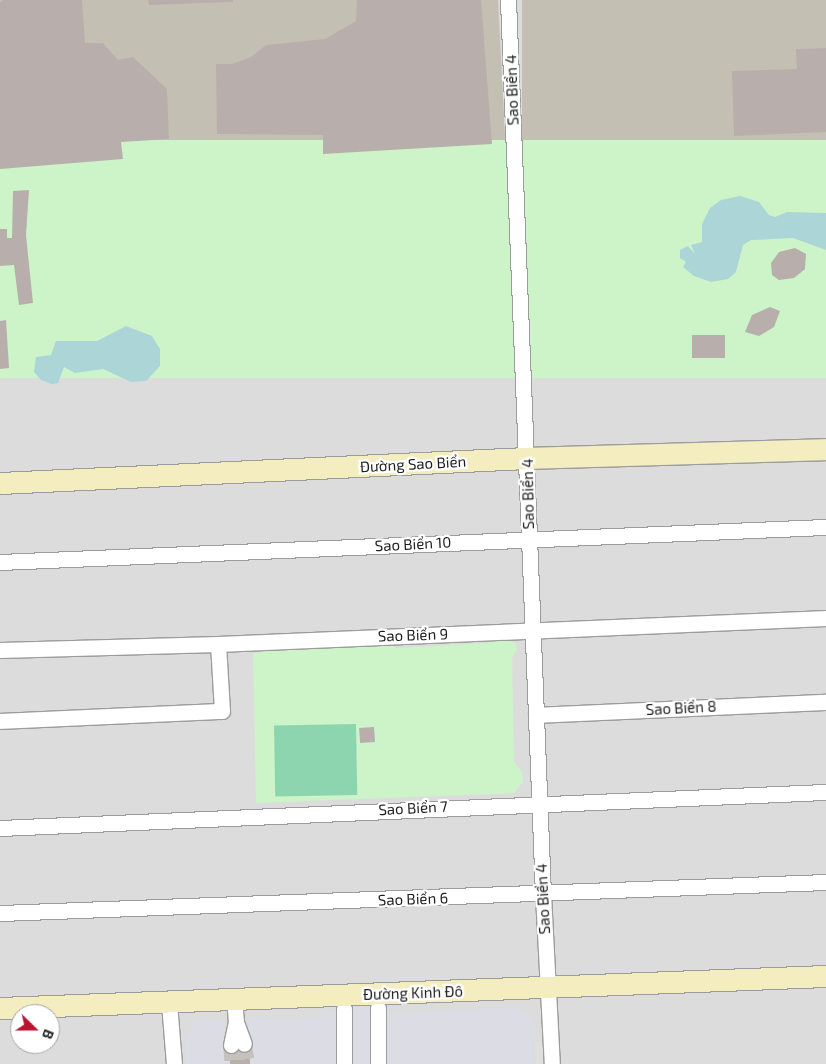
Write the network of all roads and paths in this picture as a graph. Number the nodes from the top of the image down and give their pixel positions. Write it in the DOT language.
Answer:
graph roads {
  1 [pos="508,0"];
  2 [pos="826,448"];
  3 [pos="527,458"];
  4 [pos="0,483"];
  5 [pos="826,527"];
  6 [pos="529,539"];
  7 [pos="0,562"];
  8 [pos="826,618"];
  9 [pos="533,630"];
  10 [pos="218,644"];
  11 [pos="0,650"];
  12 [pos="826,702"];
  13 [pos="536,715"];
  14 [pos="0,721"];
  15 [pos="826,792"];
  16 [pos="539,802"];
  17 [pos="0,828"];
  18 [pos="826,882"];
  19 [pos="543,895"];
  20 [pos="0,913"];
  21 [pos="826,976"];
  22 [pos="548,988"];
  23 [pos="234,1000"];
  24 [pos="169,1003"];
  25 [pos="0,1008"];
  26 [pos="378,1008"];
  27 [pos="344,1009"];
  28 [pos="238,1045"];
  29 [pos="174,1064"];
  30 [pos="344,1064"];
  31 [pos="378,1064"];
  32 [pos="552,1064"];
  1 -- 3 [label="street, Sao Biển 4"];
  2 -- 3 [label="street, Đường Sao Biển"];
  3 -- 4 [label="street, Đường Sao Biển"];
  3 -- 6 [label="street, Sao Biển 4"];
  5 -- 6 [label="street, Sao Biển 10"];
  6 -- 7 [label="street, Sao Biển 10"];
  6 -- 9 [label="street, Sao Biển 4"];
  8 -- 9 [label="street, Sao Biển 9"];
  9 -- 10 [label="street, Sao Biển 9"];
  9 -- 13 [label="street, Sao Biển 4"];
  10 -- 11 [label="street, Sao Biển 9"];
  10 -- 14 [label="street"];
  12 -- 13 [label="street, Sao Biển 8"];
  13 -- 16 [label="street, Sao Biển 4"];
  15 -- 16 [label="street, Sao Biển 7"];
  16 -- 17 [label="street, Sao Biển 7"];
  16 -- 19 [label="street, Sao Biển 4"];
  18 -- 19 [label="street, Sao Biển 6"];
  19 -- 20 [label="street, Sao Biển 6"];
  19 -- 22 [label="street, Sao Biển 4"];
  21 -- 22 [label="street, Đường Kinh Đô"];
  22 -- 23 [label="street, Đường Kinh Đô"];
  22 -- 32 [label="street, Sao Biển 4"];
  23 -- 24 [label="street, Đường Kinh Đô"];
  23 -- 28 [label="street"];
  24 -- 25 [label="street, Đường Kinh Đô"];
  24 -- 29 [label="street"];
  26 -- 31 [label="street"];
  27 -- 30 [label="street"];
}
